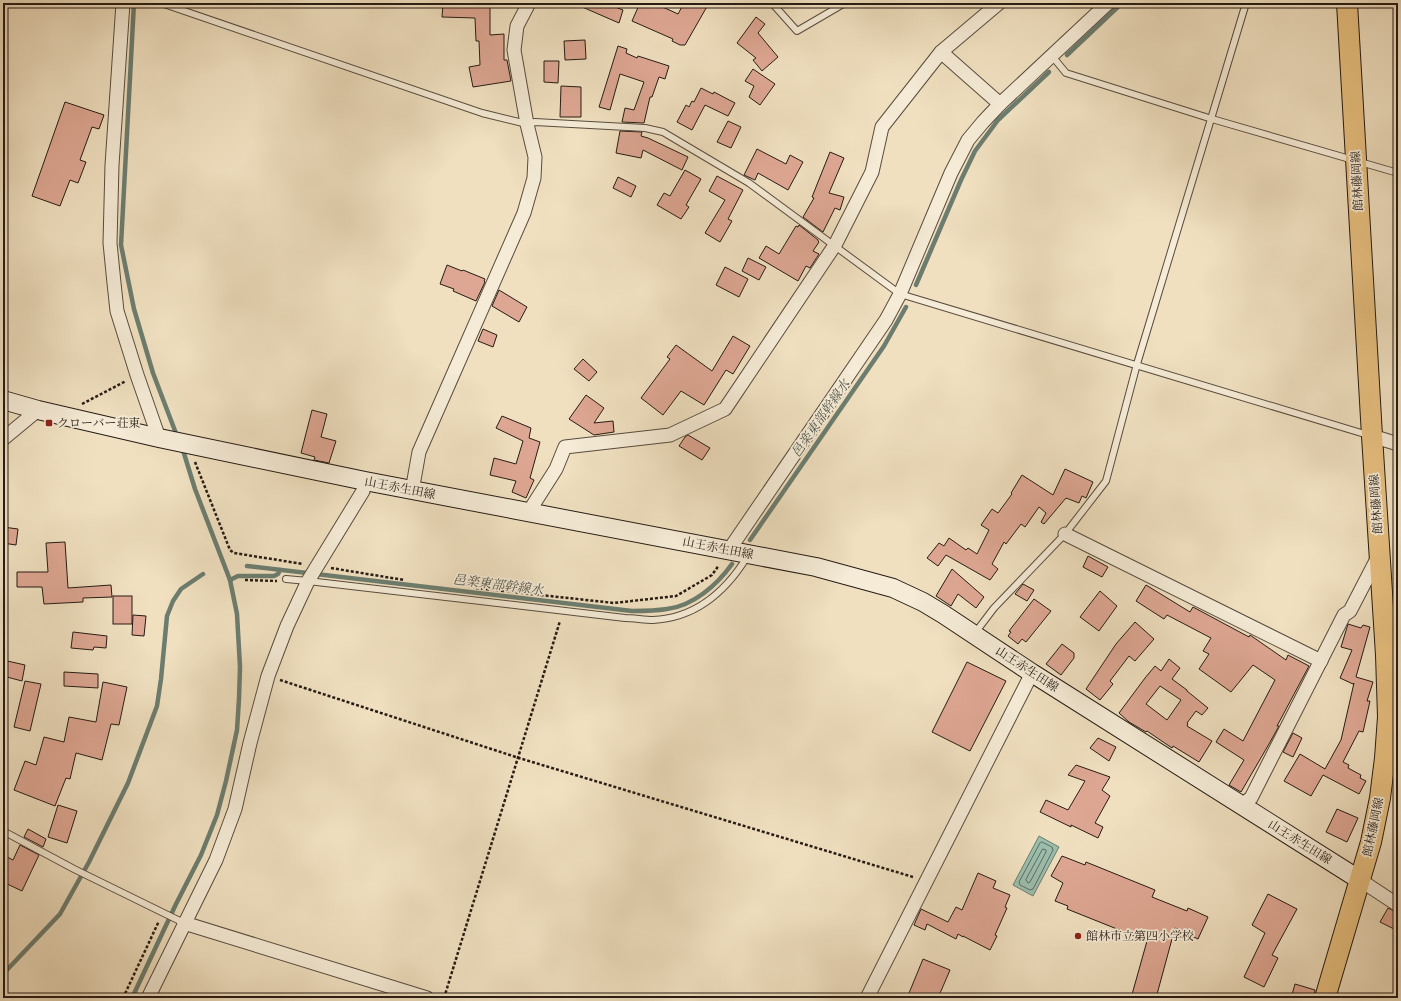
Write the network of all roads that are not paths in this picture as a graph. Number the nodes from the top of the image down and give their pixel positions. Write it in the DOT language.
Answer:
graph roads {
  1 [pos="123,3"];
  2 [pos="161,3"];
  3 [pos="529,3"];
  4 [pos="772,3"];
  5 [pos="844,3"];
  6 [pos="999,3"];
  7 [pos="1108,3"];
  8 [pos="1246,3"];
  9 [pos="1347,3"];
  10 [pos="941,52"];
  11 [pos="1052,56"];
  12 [pos="1000,104"];
  13 [pos="1212,119"];
  14 [pos="527,124"];
  15 [pos="1356,160"];
  16 [pos="1398,173"];
  17 [pos="835,245"];
  18 [pos="900,294"];
  19 [pos="1137,364"];
  20 [pos="3,400"];
  21 [pos="38,410"];
  22 [pos="1372,436"];
  23 [pos="159,438"];
  24 [pos="3,439"];
  25 [pos="1398,444"];
  26 [pos="365,481"];
  27 [pos="412,491"];
  28 [pos="528,513"];
  29 [pos="1065,534"];
  30 [pos="729,550"];
  31 [pos="749,554"];
  32 [pos="1380,554"];
  33 [pos="286,579"];
  34 [pos="308,580"];
  35 [pos="974,634"];
  36 [pos="1392,657"];
  37 [pos="1321,661"];
  38 [pos="1032,673"];
  39 [pos="1241,805"];
  40 [pos="3,831"];
  41 [pos="1360,880"];
  42 [pos="1398,905"];
  43 [pos="184,923"];
  44 [pos="148,998"];
  45 [pos="427,998"];
  46 [pos="867,998"];
  47 [pos="1325,998"];
  1 -- 23 [label="street"];
  2 -- 14 [label="lane"];
  3 -- 14 [label="street"];
  4 -- 5 [label="lane"];
  6 -- 10 [label="street"];
  7 -- 11 [label="street"];
  8 -- 13 [label="lane"];
  9 -- 15 [label="main road, 館林藤岡線"];
  10 -- 12 [label="street"];
  10 -- 17 [label="street"];
  11 -- 12 [label="street"];
  11 -- 13 [label="lane"];
  12 -- 18 [label="street"];
  13 -- 15 [label="lane"];
  13 -- 19 [label="lane"];
  14 -- 17 [label="lane"];
  14 -- 27 [label="street"];
  15 -- 16 [label="lane"];
  15 -- 22 [label="main road, 館林藤岡線"];
  17 -- 18 [label="lane"];
  17 -- 28 [label="street"];
  18 -- 19 [label="lane"];
  18 -- 30 [label="street"];
  19 -- 22 [label="lane"];
  19 -- 29 [label="lane"];
  20 -- 21 [label="main road, 山王赤生田線"];
  21 -- 23 [label="main road, 山王赤生田線"];
  21 -- 24 [label="street"];
  22 -- 25 [label="street"];
  22 -- 32 [label="main road, 館林藤岡線"];
  23 -- 26 [label="main road, 山王赤生田線"];
  26 -- 27 [label="main road, 山王赤生田線"];
  26 -- 34 [label="street"];
  27 -- 28 [label="main road, 山王赤生田線"];
  28 -- 30 [label="main road, 山王赤生田線"];
  29 -- 35 [label="lane"];
  29 -- 37 [label="street"];
  30 -- 31 [label="main road, 山王赤生田線"];
  31 -- 34 [label="lane"];
  31 -- 35 [label="main road, 山王赤生田線"];
  32 -- 36 [label="main road, 館林藤岡線"];
  32 -- 37 [label="street"];
  33 -- 34 [label="lane"];
  34 -- 43 [label="street"];
  35 -- 38 [label="main road, 山王赤生田線"];
  36 -- 41 [label="main road, 館林藤岡線"];
  37 -- 39 [label="street"];
  38 -- 39 [label="main road, 山王赤生田線"];
  38 -- 46 [label="street"];
  39 -- 41 [label="main road, 山王赤生田線"];
  40 -- 43 [label="lane"];
  41 -- 42 [label="street"];
  41 -- 47 [label="main road, 館林藤岡線"];
  43 -- 44 [label="street"];
  43 -- 45 [label="street"];
}
